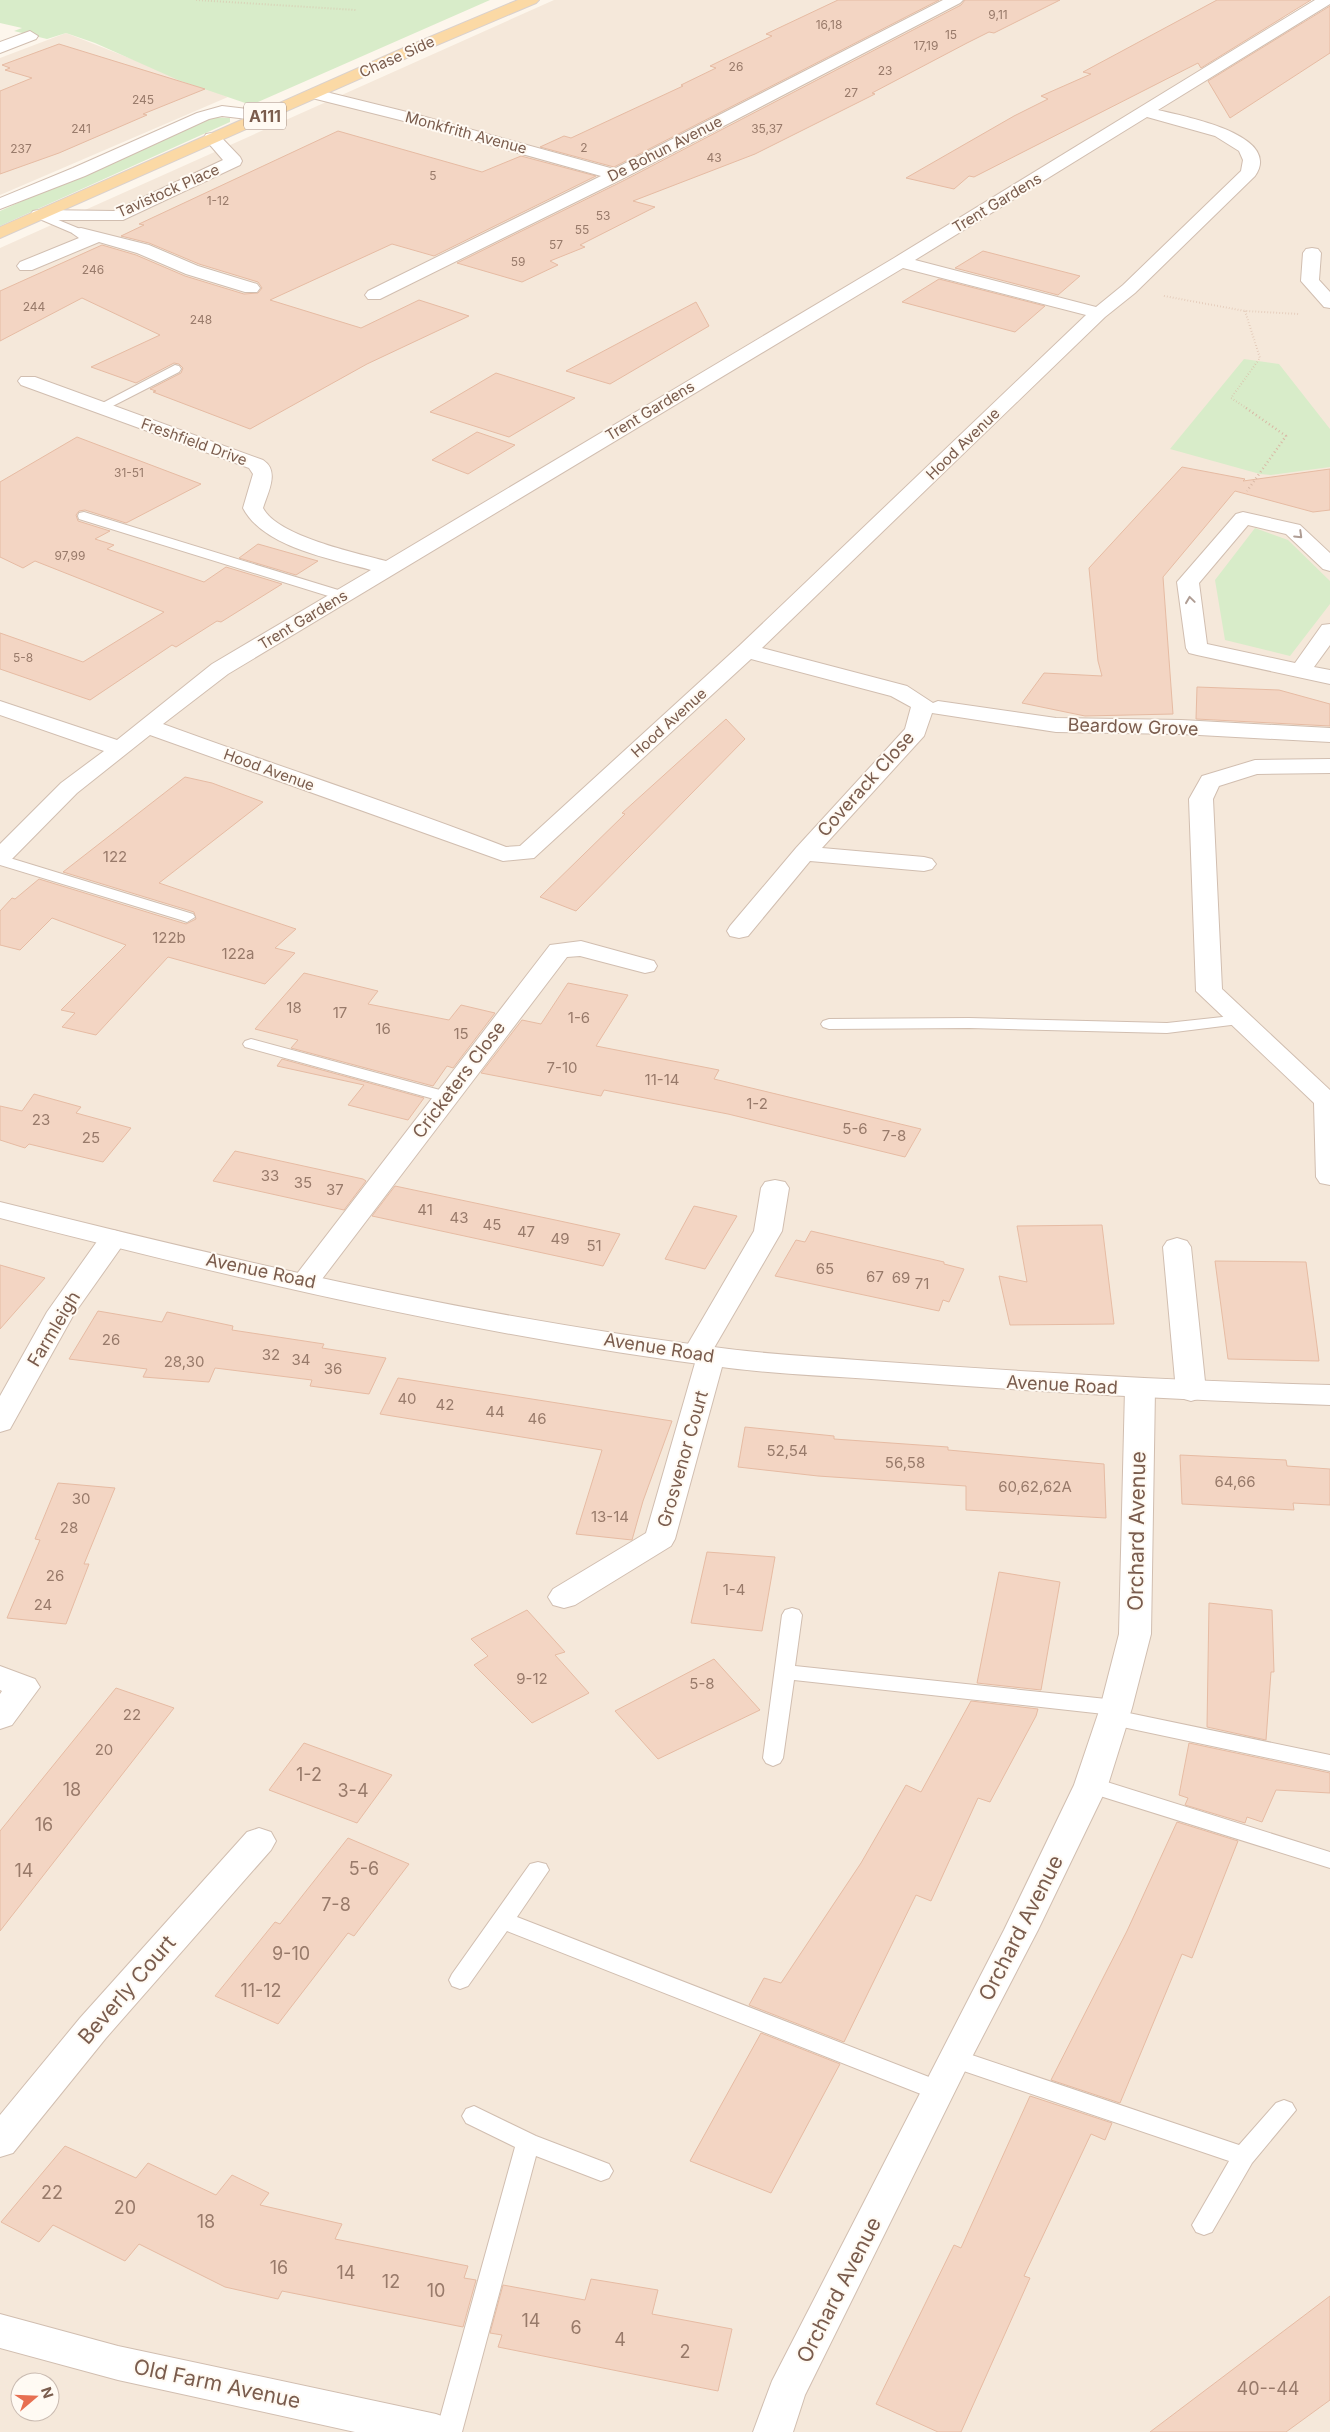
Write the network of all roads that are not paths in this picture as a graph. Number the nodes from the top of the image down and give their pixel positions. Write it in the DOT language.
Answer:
graph roads {
  1 [pos="530,0"];
  2 [pos="954,0"];
  3 [pos="1326,0"];
  4 [pos="30,36"];
  5 [pos="0,48"];
  6 [pos="314,94"];
  7 [pos="1146,112"];
  8 [pos="265,116"];
  9 [pos="212,138"];
  10 [pos="616,175"];
  11 [pos="0,204"];
  12 [pos="40,215"];
  13 [pos="0,233"];
  14 [pos="90,234"];
  15 [pos="1312,253"];
  16 [pos="900,262"];
  17 [pos="26,266"];
  18 [pos="251,288"];
  19 [pos="374,295"];
  20 [pos="1330,303"];
  21 [pos="1099,313"];
  22 [pos="175,369"];
  23 [pos="28,381"];
  24 [pos="99,408"];
  25 [pos="84,516"];
  26 [pos="1330,565"];
  27 [pos="387,568"];
  28 [pos="344,596"];
  29 [pos="1330,630"];
  30 [pos="747,651"];
  31 [pos="1301,670"];
  32 [pos="1330,677"];
  33 [pos="930,706"];
  34 [pos="0,708"];
  35 [pos="147,726"];
  36 [pos="1330,735"];
  37 [pos="121,749"];
  38 [pos="1330,766"];
  39 [pos="804,853"];
  40 [pos="0,859"];
  41 [pos="924,864"];
  42 [pos="187,917"];
  43 [pos="738,931"];
  44 [pos="645,966"];
  45 [pos="1240,1020"];
  46 [pos="829,1024"];
  47 [pos="251,1044"];
  48 [pos="445,1096"];
  49 [pos="1330,1178"];
  50 [pos="775,1188"];
  51 [pos="0,1210"];
  52 [pos="113,1239"];
  53 [pos="1177,1247"];
  54 [pos="306,1281"];
  55 [pos="704,1355"];
  56 [pos="1140,1389"];
  57 [pos="1191,1391"];
  58 [pos="1330,1395"];
  59 [pos="0,1422"];
  60 [pos="564,1598"];
  61 [pos="792,1615"];
  62 [pos="784,1672"];
  63 [pos="0,1678"];
  64 [pos="1115,1713"];
  65 [pos="0,1717"];
  66 [pos="773,1758"];
  67 [pos="1330,1763"];
  68 [pos="1091,1785"];
  69 [pos="258,1841"];
  70 [pos="1330,1860"];
  71 [pos="538,1870"];
  72 [pos="503,1921"];
  73 [pos="460,1980"];
  74 [pos="954,2058"];
  75 [pos="939,2091"];
  76 [pos="1284,2110"];
  77 [pos="474,2116"];
  78 [pos="0,2142"];
  79 [pos="528,2143"];
  80 [pos="1244,2156"];
  81 [pos="601,2171"];
  82 [pos="1204,2225"];
  83 [pos="0,2331"];
  84 [pos="436,2432"];
  85 [pos="449,2432"];
  86 [pos="773,2432"];
  1 -- 6 [label="main road, Chase Side / A111"];
  2 -- 10 [label="street, De Bohun Avenue"];
  3 -- 7 [label="street, Trent Gardens"];
  4 -- 5 [label="street"];
  6 -- 8 [label="main road, Chase Side / A111"];
  6 -- 10 [label="street, Monkfrith Avenue"];
  7 -- 16 [label="street, Trent Gardens"];
  7 -- 21 [label="street, Hood Avenue"];
  8 -- 9 [label="main road, Chase Side / A111"];
  8 -- 11 [label="street"];
  9 -- 12 [label="main road, Chase Side / A111"];
  9 -- 12 [label="street, Tavistock Place"];
  10 -- 19 [label="street, De Bohun Avenue"];
  12 -- 13 [label="main road, Chase Side / A111"];
  12 -- 14 [label="lane"];
  14 -- 17 [label="street"];
  14 -- 18 [label="street"];
  15 -- 20 [label="street"];
  16 -- 21 [label="street"];
  16 -- 27 [label="street, Trent Gardens"];
  21 -- 30 [label="street, Hood Avenue"];
  22 -- 24 [label="lane"];
  23 -- 24 [label="street, Freshfield Drive"];
  24 -- 27 [label="street, Freshfield Drive"];
  25 -- 28 [label="lane"];
  31 -- 26 [label="street, one-way"];
  27 -- 28 [label="street, Trent Gardens"];
  28 -- 35 [label="street, Trent Gardens"];
  29 -- 31 [label="street"];
  30 -- 33 [label="street"];
  30 -- 35 [label="street, Hood Avenue"];
  31 -- 32 [label="street"];
  33 -- 36 [label="street, Beardow Grove"];
  33 -- 39 [label="street, Coverack Close"];
  34 -- 37 [label="street"];
  35 -- 37 [label="street, Trent Gardens"];
  37 -- 40 [label="street, Trent Gardens"];
  38 -- 45 [label="street"];
  39 -- 41 [label="street"];
  39 -- 43 [label="street, Coverack Close"];
  40 -- 42 [label="lane"];
  44 -- 48 [label="street, Cricketers Close"];
  45 -- 46 [label="lane"];
  45 -- 49 [label="street"];
  47 -- 48 [label="lane"];
  48 -- 54 [label="street, Cricketers Close"];
  50 -- 55 [label="street, Grosvenor Court"];
  51 -- 52 [label="street, Avenue Road"];
  52 -- 54 [label="street, Avenue Road"];
  52 -- 59 [label="street, Farmleigh"];
  53 -- 57 [label="street"];
  54 -- 55 [label="street, Avenue Road"];
  55 -- 56 [label="street, Avenue Road"];
  55 -- 60 [label="street, Grosvenor Court"];
  56 -- 57 [label="street, Avenue Road"];
  56 -- 64 [label="street, Orchard Avenue"];
  57 -- 58 [label="street, Avenue Road"];
  61 -- 62 [label="lane"];
  62 -- 64 [label="lane"];
  62 -- 66 [label="lane"];
  63 -- 65 [label="street"];
  64 -- 67 [label="lane"];
  64 -- 68 [label="street, Orchard Avenue"];
  68 -- 70 [label="lane"];
  68 -- 74 [label="street, Orchard Avenue"];
  69 -- 78 [label="street, Beverly Court"];
  71 -- 72 [label="lane"];
  72 -- 73 [label="lane"];
  72 -- 75 [label="lane"];
  74 -- 75 [label="street, Orchard Avenue"];
  74 -- 80 [label="lane"];
  75 -- 86 [label="street, Orchard Avenue"];
  76 -- 80 [label="lane"];
  77 -- 79 [label="lane"];
  79 -- 81 [label="lane"];
  79 -- 85 [label="lane"];
  80 -- 82 [label="lane"];
  83 -- 84 [label="street, Old Farm Avenue"];
}
